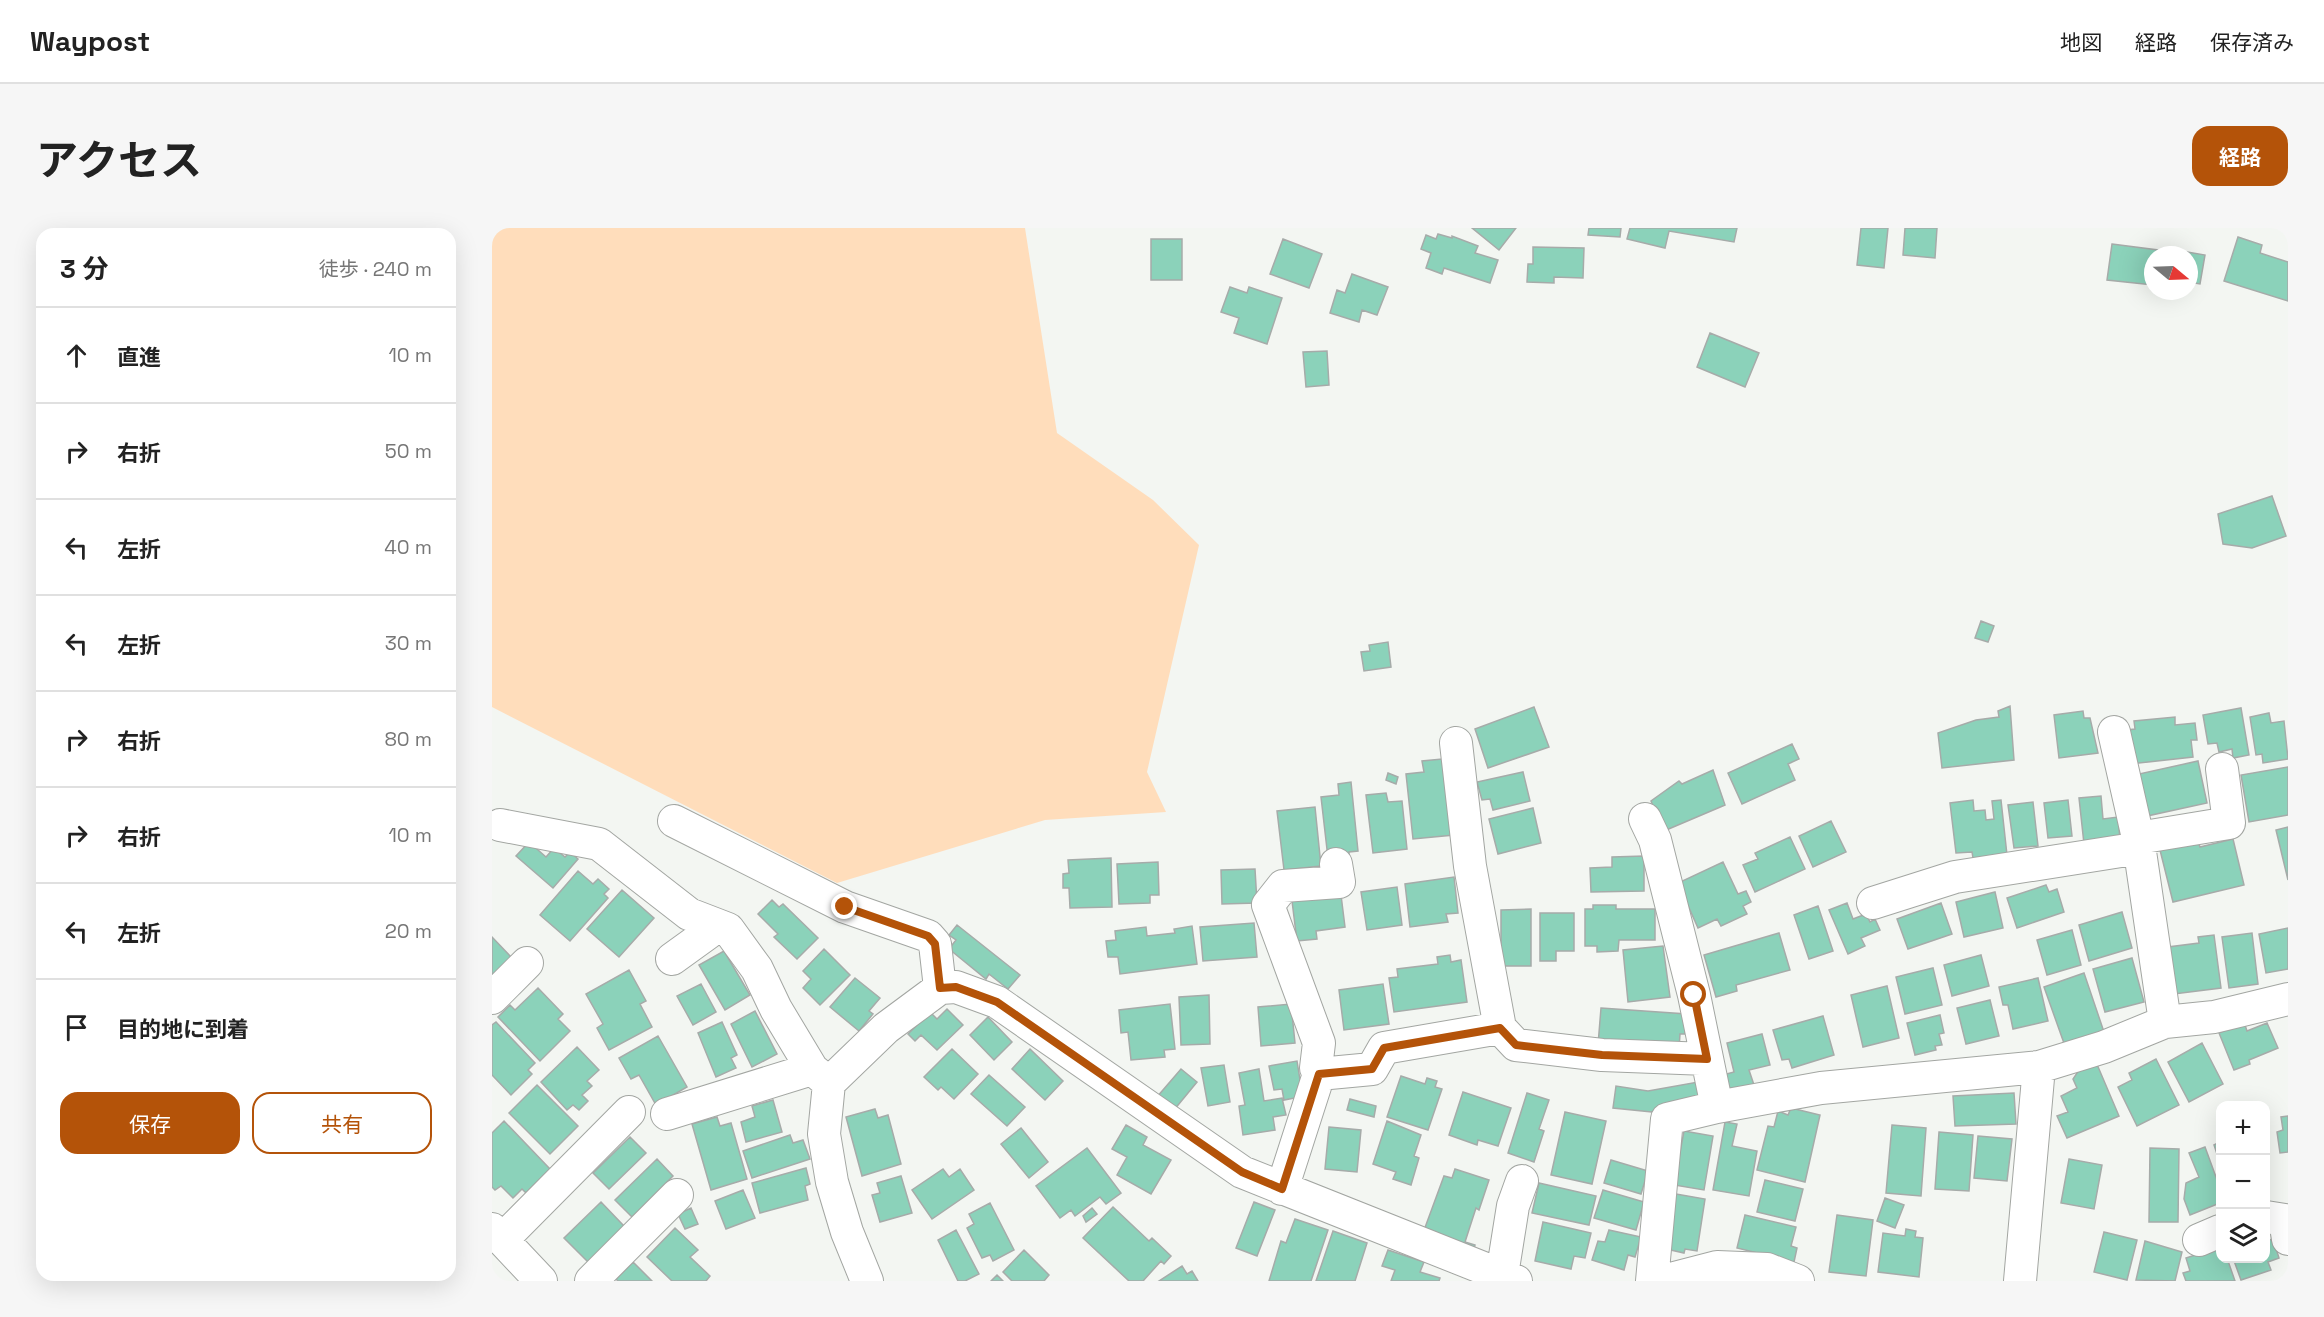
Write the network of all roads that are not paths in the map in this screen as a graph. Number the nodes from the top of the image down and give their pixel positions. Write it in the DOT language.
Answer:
graph roads {
  1 [pos="2114,732"];
  2 [pos="1456,743"];
  3 [pos="2222,769"];
  4 [pos="1645,819"];
  5 [pos="674,821"];
  6 [pos="500,825"];
  7 [pos="2139,843"];
  8 [pos="1336,864"];
  9 [pos="1873,903"];
  10 [pos="714,924"];
  11 [pos="672,959"];
  12 [pos="527,963"];
  13 [pos="940,988"];
  14 [pos="492,998"];
  15 [pos="2288,999"];
  16 [pos="2165,1022"];
  17 [pos="1500,1028"];
  18 [pos="1707,1059"];
  19 [pos="2039,1067"];
  20 [pos="1319,1074"];
  21 [pos="821,1076"];
  22 [pos="1717,1107"];
  23 [pos="629,1112"];
  24 [pos="667,1114"];
  25 [pos="1522,1181"];
  26 [pos="1282,1189"];
  27 [pos="677,1195"];
  28 [pos="2270,1218"];
  29 [pos="497,1235"];
  30 [pos="2288,1239"];
  31 [pos="1509,1278"];
  32 [pos="541,1281"];
  33 [pos="591,1281"];
  34 [pos="867,1281"];
  35 [pos="1653,1281"];
  36 [pos="1663,1281"];
  37 [pos="1798,1281"];
  38 [pos="2020,1281"];
  1 -- 7 [label="street"];
  2 -- 17 [label="street"];
  3 -- 7 [label="street"];
  4 -- 18 [label="street"];
  5 -- 13 [label="street"];
  6 -- 10 [label="street"];
  7 -- 9 [label="street"];
  7 -- 16 [label="street"];
  8 -- 20 [label="street"];
  10 -- 11 [label="street"];
  10 -- 21 [label="street"];
  12 -- 14 [label="street"];
  13 -- 21 [label="street"];
  13 -- 26 [label="street"];
  15 -- 16 [label="street"];
  16 -- 19 [label="street"];
  17 -- 18 [label="street"];
  17 -- 20 [label="street"];
  18 -- 22 [label="street"];
  19 -- 22 [label="street"];
  19 -- 38 [label="street"];
  20 -- 26 [label="street"];
  21 -- 24 [label="street"];
  21 -- 34 [label="street"];
  22 -- 35 [label="street"];
  23 -- 29 [label="street"];
  25 -- 31 [label="street"];
  26 -- 31 [label="street"];
  27 -- 33 [label="street"];
  28 -- 30 [label="street"];
  29 -- 32 [label="street"];
  36 -- 37 [label="street"];
}
